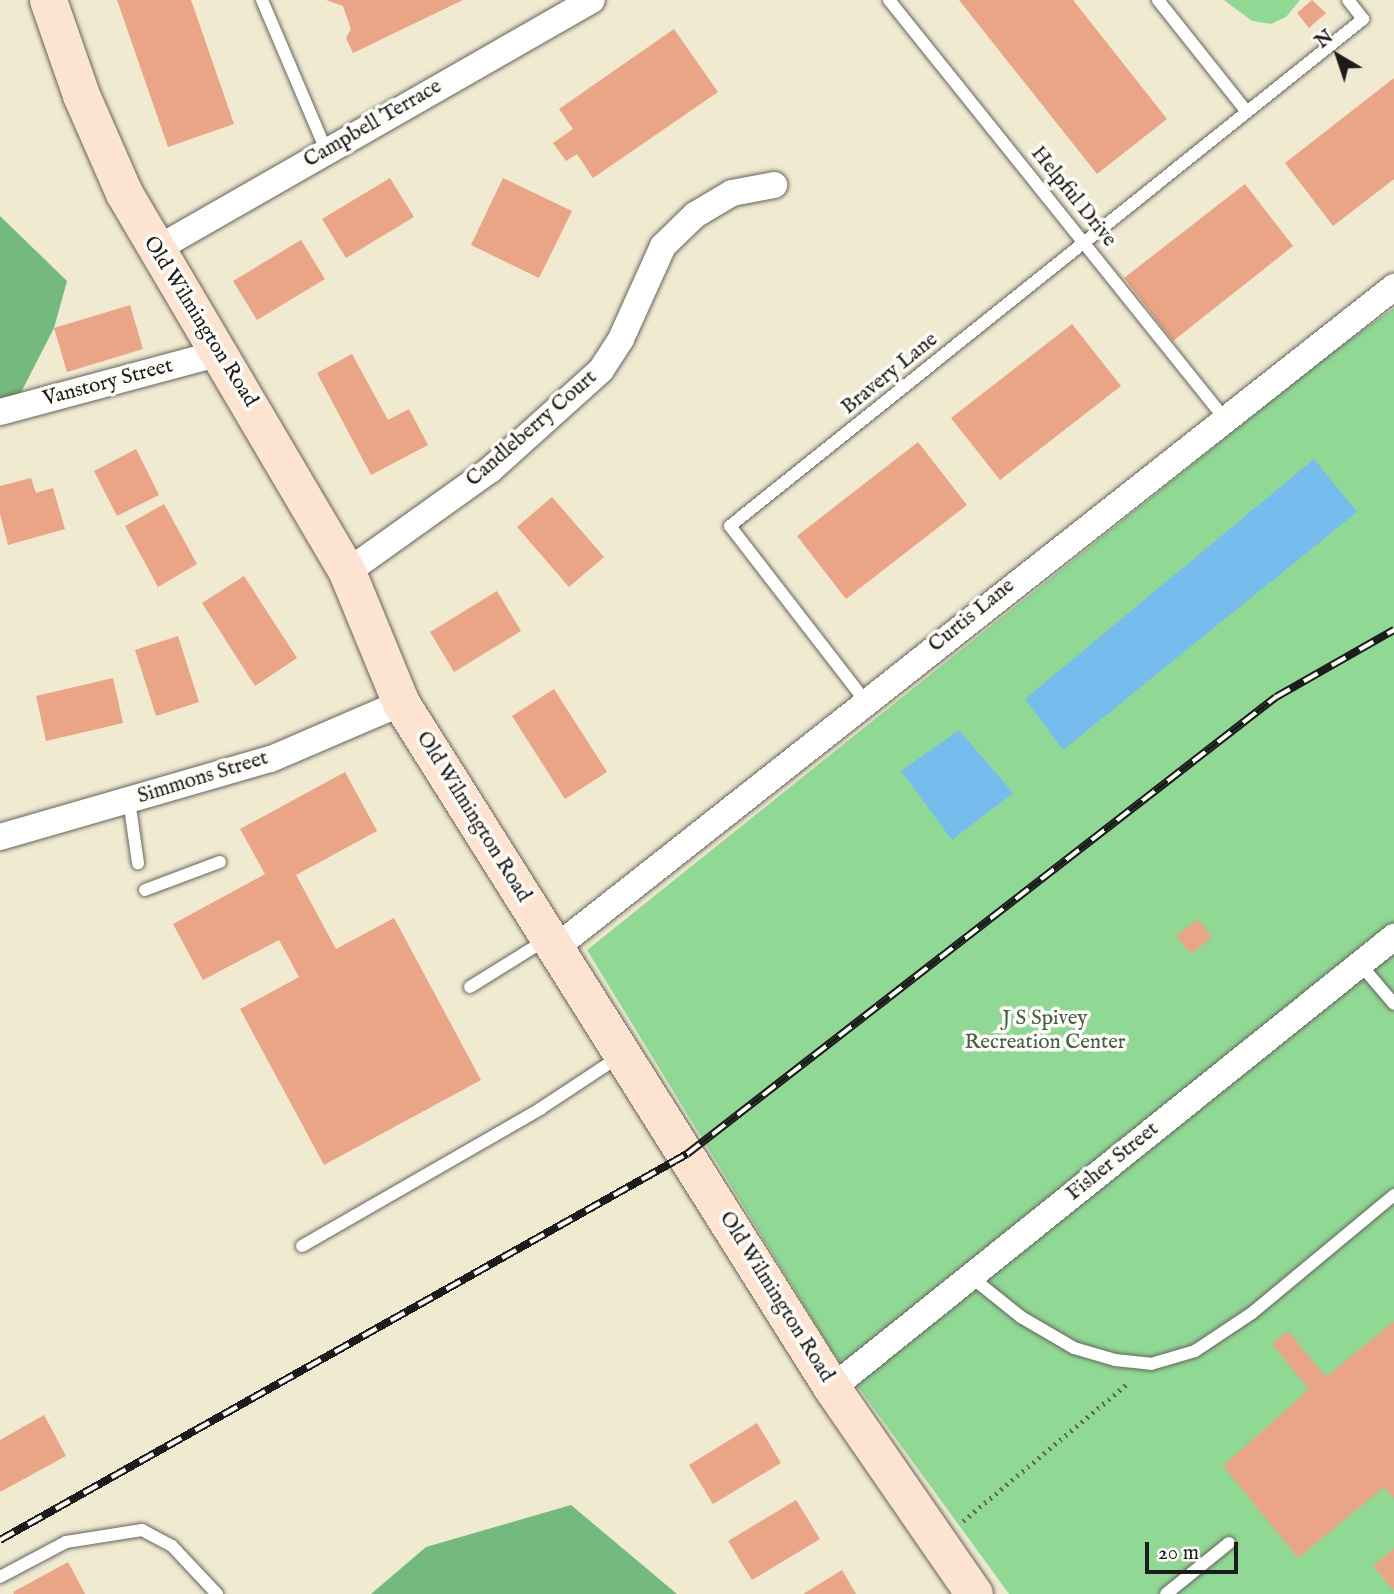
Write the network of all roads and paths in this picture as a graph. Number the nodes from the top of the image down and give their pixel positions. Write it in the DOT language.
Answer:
graph roads {
  1 [pos="48,0"];
  2 [pos="262,0"];
  3 [pos="592,0"];
  4 [pos="889,0"];
  5 [pos="1158,0"];
  6 [pos="1348,0"];
  7 [pos="1247,112"];
  8 [pos="326,150"];
  9 [pos="774,185"];
  10 [pos="1085,243"];
  11 [pos="155,250"];
  12 [pos="1394,287"];
  13 [pos="217,354"];
  14 [pos="0,412"];
  15 [pos="1225,419"];
  16 [pos="347,572"];
  17 [pos="866,702"];
  18 [pos="401,703"];
  19 [pos="129,800"];
  20 [pos="0,837"];
  21 [pos="220,862"];
  22 [pos="138,863"];
  23 [pos="145,890"];
  24 [pos="1394,937"];
  25 [pos="550,944"];
  26 [pos="1360,964"];
  27 [pos="470,987"];
  28 [pos="1394,1004"];
  29 [pos="622,1055"];
  30 [pos="1394,1195"];
  31 [pos="302,1246"];
  32 [pos="970,1276"];
  33 [pos="1152,1364"];
  34 [pos="832,1388"];
  35 [pos="938,1542"];
  36 [pos="1229,1542"];
  37 [pos="0,1577"];
  38 [pos="217,1594"];
  39 [pos="974,1594"];
  40 [pos="1166,1594"];
  1 -- 11 [label="main road, Old Wilmington Road"];
  2 -- 8 [label="lane"];
  3 -- 8 [label="street, Campbell Terrace"];
  4 -- 10 [label="lane, Helpful Drive"];
  5 -- 7 [label="lane"];
  6 -- 7 [label="lane, Bravery Lane"];
  7 -- 10 [label="lane, Bravery Lane"];
  8 -- 11 [label="street, Campbell Terrace"];
  9 -- 16 [label="street, Candleberry Court"];
  10 -- 15 [label="lane, Helpful Drive"];
  10 -- 17 [label="lane, Bravery Lane"];
  11 -- 13 [label="main road, Old Wilmington Road"];
  12 -- 15 [label="street, Curtis Lane"];
  13 -- 14 [label="street, Vanstory Street"];
  13 -- 16 [label="main road, Old Wilmington Road"];
  15 -- 17 [label="street, Curtis Lane"];
  16 -- 18 [label="main road, Old Wilmington Road"];
  17 -- 25 [label="street, Curtis Lane"];
  18 -- 19 [label="street, Simmons Street"];
  18 -- 25 [label="main road, Old Wilmington Road"];
  19 -- 20 [label="street, Simmons Street"];
  19 -- 22 [label="lane"];
  21 -- 23 [label="lane"];
  24 -- 26 [label="street, Fisher Street"];
  25 -- 27 [label="lane"];
  25 -- 29 [label="main road, Old Wilmington Road"];
  26 -- 28 [label="lane"];
  26 -- 32 [label="street, Fisher Street"];
  29 -- 31 [label="lane"];
  29 -- 34 [label="main road, Old Wilmington Road"];
  30 -- 33 [label="lane"];
  32 -- 33 [label="lane"];
  32 -- 34 [label="street, Fisher Street"];
  33 -- 35 [label="path"];
  34 -- 35 [label="main road, Old Wilmington Road"];
  35 -- 39 [label="main road, Old Wilmington Road"];
  36 -- 40 [label="lane"];
  37 -- 38 [label="lane"];
}
